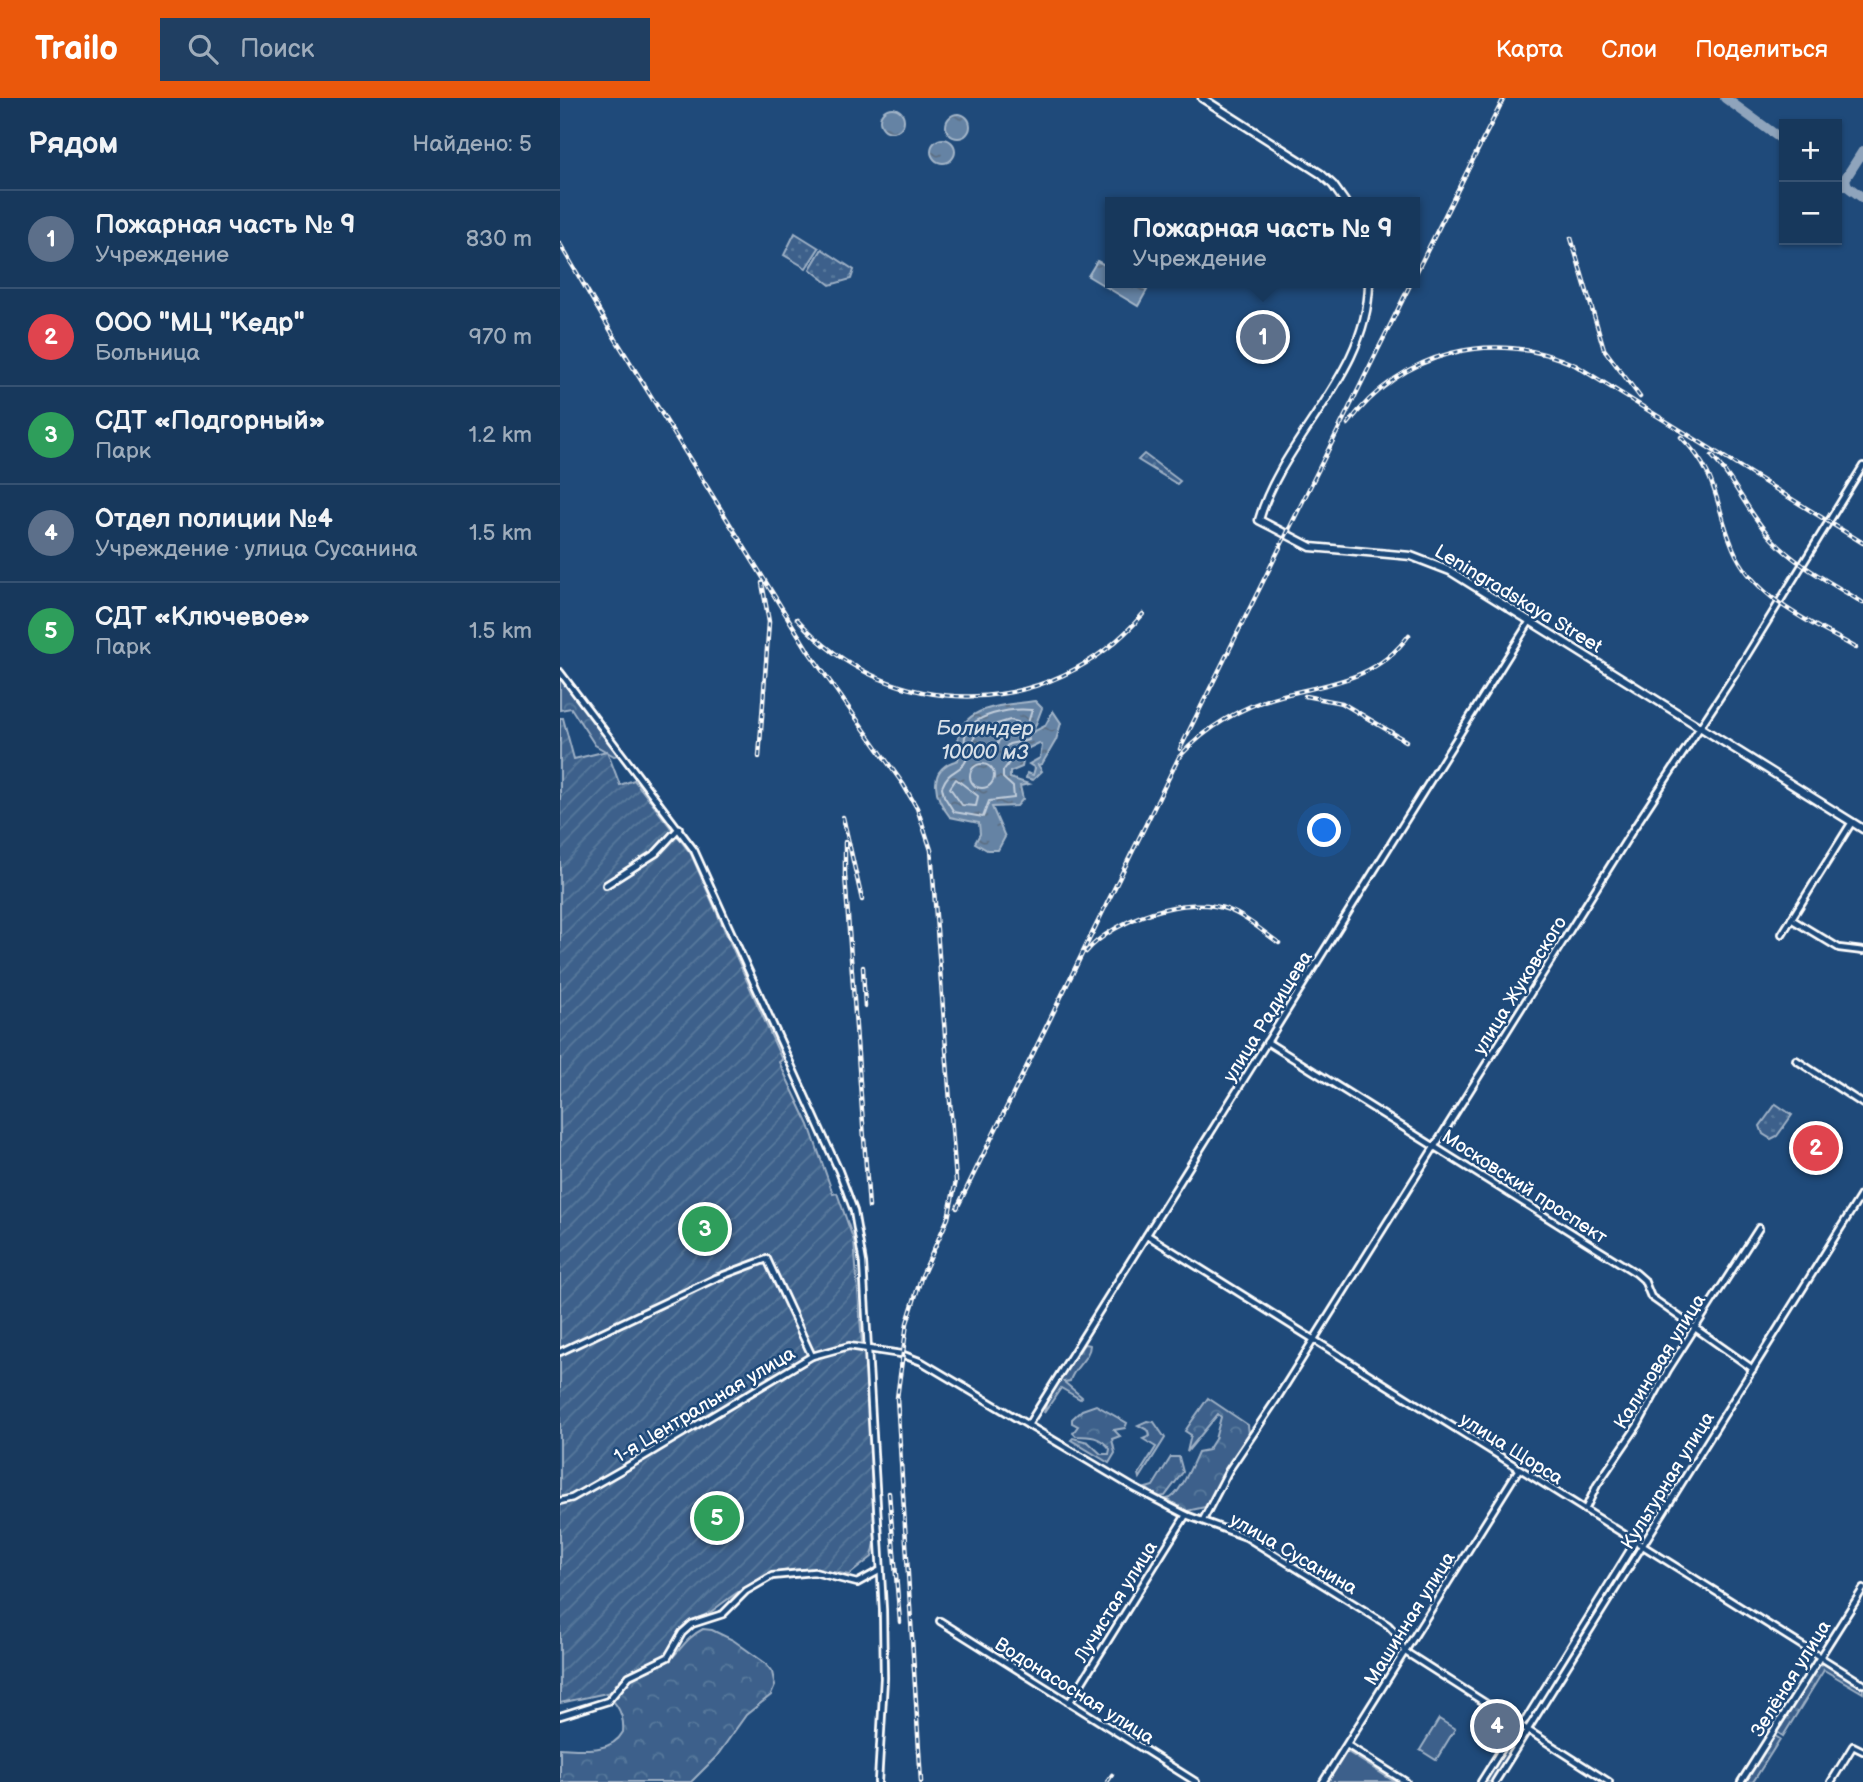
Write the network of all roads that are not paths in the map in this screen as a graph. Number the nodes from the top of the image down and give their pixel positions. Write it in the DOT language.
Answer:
graph roads {
  1 [pos="1202,98"];
  2 [pos="1342,197"];
  3 [pos="1369,288"];
  4 [pos="1863,466"];
  5 [pos="1530,621"];
  6 [pos="560,672"];
  7 [pos="1699,726"];
  8 [pos="1852,822"];
  9 [pos="679,828"];
  10 [pos="1863,828"];
  11 [pos="606,885"];
  12 [pos="1791,919"];
  13 [pos="1782,934"];
  14 [pos="1863,951"];
  15 [pos="1267,1042"];
  16 [pos="1796,1060"];
  17 [pos="1863,1104"];
  18 [pos="1434,1145"];
  19 [pos="1863,1192"];
  20 [pos="1759,1228"];
  21 [pos="1147,1236"];
  22 [pos="1697,1329"];
  23 [pos="1313,1340"];
  24 [pos="867,1349"];
  25 [pos="560,1352"];
  26 [pos="812,1356"];
  27 [pos="1753,1369"];
  28 [pos="1028,1425"];
  29 [pos="1519,1469"];
  30 [pos="560,1501"];
  31 [pos="1585,1510"];
  32 [pos="1186,1515"];
  33 [pos="1203,1520"];
  34 [pos="1635,1542"];
  35 [pos="1642,1546"];
  36 [pos="879,1572"];
  37 [pos="1863,1589"];
  38 [pos="940,1621"];
  39 [pos="1404,1651"];
  40 [pos="1820,1657"];
  41 [pos="1863,1684"];
  42 [pos="1069,1703"];
  43 [pos="560,1716"];
  44 [pos="1520,1725"];
  45 [pos="1526,1732"];
  46 [pos="1347,1745"];
  47 [pos="1863,1751"];
  48 [pos="878,1782"];
  49 [pos="1196,1782"];
  50 [pos="1323,1782"];
  51 [pos="1406,1782"];
  52 [pos="1481,1782"];
  53 [pos="1495,1782"];
  54 [pos="1609,1782"];
  55 [pos="1741,1782"];
  56 [pos="1831,1782"];
  1 -- 2 [label="main road"];
  3 -- 5 [label="main road, Leningradskaya Street"];
  4 -- 7 [label="street, улица Жуковского"];
  5 -- 7 [label="main road, Leningradskaya Street"];
  5 -- 15 [label="street, улица Радищева"];
  6 -- 9 [label="street"];
  7 -- 8 [label="main road, Leningradskaya Street"];
  7 -- 18 [label="street, улица Жуковского"];
  8 -- 10 [label="main road, Leningradskaya Street"];
  8 -- 12 [label="street"];
  9 -- 11 [label="street"];
  9 -- 24 [label="street"];
  12 -- 13 [label="street"];
  12 -- 14 [label="street"];
  15 -- 18 [label="street, Московский проспект"];
  15 -- 21 [label="street, улица Радищева"];
  16 -- 17 [label="street"];
  18 -- 22 [label="street, Московский проспект"];
  18 -- 23 [label="street, улица Жуковского"];
  19 -- 27 [label="street, Культурная улица"];
  20 -- 22 [label="street, Калиновая улица"];
  21 -- 23 [label="street, улица Щорса"];
  21 -- 28 [label="street, улица Радищева"];
  22 -- 27 [label="street, Московский проспект"];
  22 -- 31 [label="street, Калиновая улица"];
  23 -- 29 [label="street, улица Щорса"];
  23 -- 33 [label="street, улица Жуковского"];
  24 -- 26 [label="street, 1-я Центральная улица"];
  24 -- 28 [label="street, улица Сусанина"];
  24 -- 36 [label="street"];
  25 -- 26 [label="street"];
  26 -- 30 [label="street, 1-я Центральная улица"];
  27 -- 35 [label="street, Культурная улица"];
  28 -- 32 [label="street, улица Сусанина"];
  29 -- 31 [label="street, улица Щорса"];
  29 -- 39 [label="street, Машинная улица"];
  31 -- 34 [label="street, улица Щорса"];
  32 -- 33 [label="street, улица Сусанина"];
  32 -- 42 [label="street, Лучистая улица"];
  33 -- 39 [label="street, улица Сусанина"];
  34 -- 35 [label="street, улица Щорса"];
  34 -- 44 [label="street, Культурная улица"];
  35 -- 40 [label="street, улица Щорса"];
  35 -- 45 [label="street, Культурная улица"];
  36 -- 43 [label="street"];
  36 -- 48 [label="street"];
  37 -- 40 [label="street, Зелёная улица"];
  38 -- 42 [label="street, Водонасосная улица"];
  39 -- 44 [label="street, улица Сусанина"];
  39 -- 46 [label="street, Машинная улица"];
  40 -- 41 [label="street, улица Щорса"];
  40 -- 55 [label="street, Зелёная улица"];
  42 -- 49 [label="street, Водонасосная улица"];
  44 -- 45 [label="street, улица Сусанина"];
  44 -- 52 [label="street, Культурная улица"];
  45 -- 53 [label="street, Культурная улица"];
  45 -- 54 [label="street, улица Сусанина"];
  46 -- 50 [label="street, Машинная улица"];
  46 -- 51 [label="street"];
  47 -- 56 [label="street"];
}
